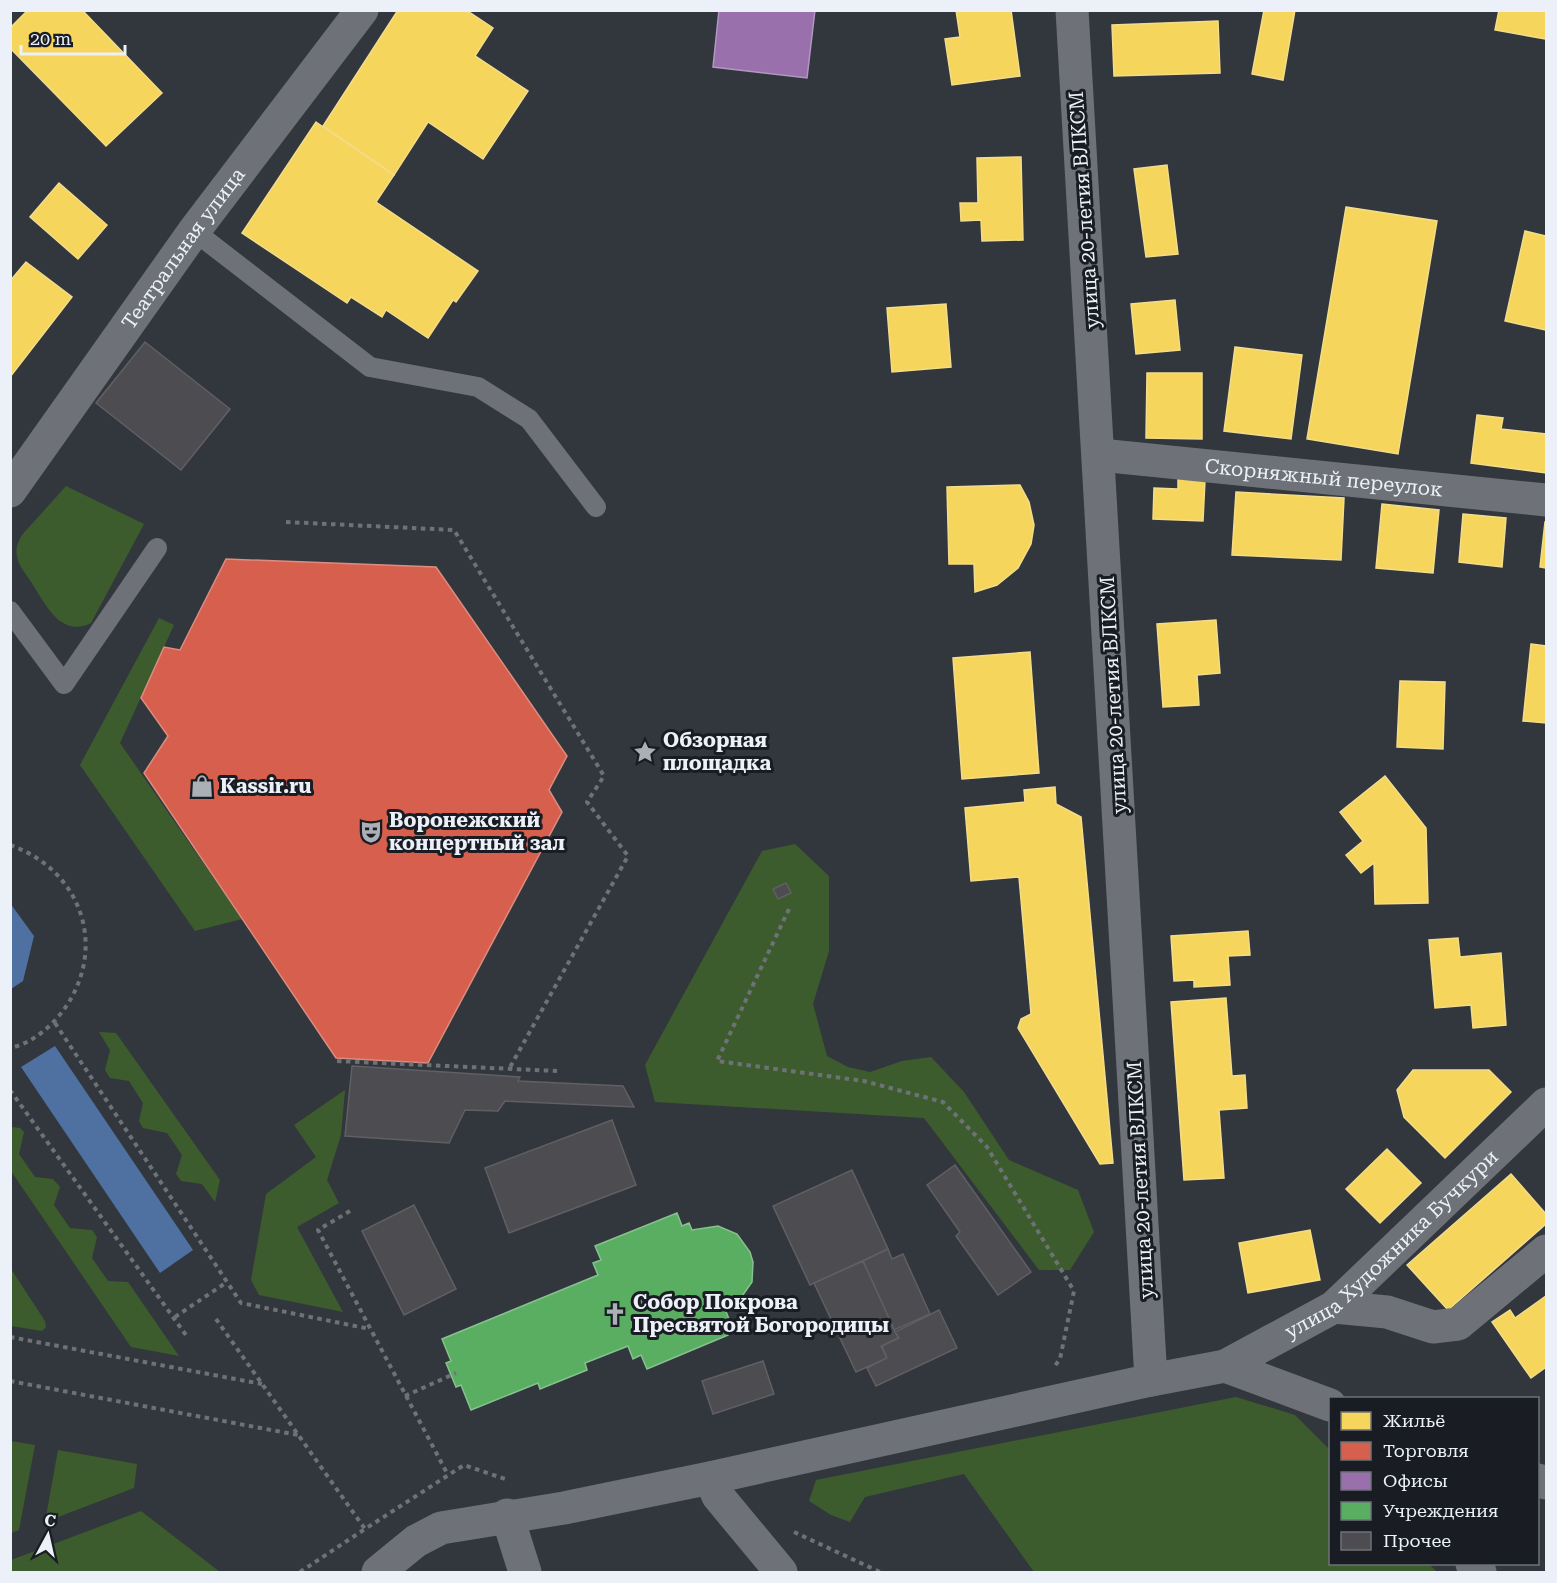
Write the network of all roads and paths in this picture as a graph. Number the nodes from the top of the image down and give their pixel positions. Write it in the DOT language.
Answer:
graph roads {
  1 [pos="362,10"];
  2 [pos="1072,10"];
  3 [pos="194,231"];
  4 [pos="1100,455"];
  5 [pos="16,474"];
  6 [pos="1546,500"];
  7 [pos="596,507"];
  8 [pos="286,522"];
  9 [pos="157,548"];
  10 [pos="10,611"];
  11 [pos="10,845"];
  12 [pos="789,909"];
  13 [pos="55,1023"];
  14 [pos="10,1048"];
  15 [pos="338,1061"];
  16 [pos="508,1069"];
  17 [pos="557,1071"];
  18 [pos="10,1090"];
  19 [pos="1546,1104"];
  20 [pos="350,1211"];
  21 [pos="1546,1251"];
  22 [pos="227,1282"];
  23 [pos="1334,1307"];
  24 [pos="175,1317"];
  25 [pos="216,1319"];
  26 [pos="369,1329"];
  27 [pos="10,1337"];
  28 [pos="188,1338"];
  29 [pos="1225,1366"];
  30 [pos="1053,1367"];
  31 [pos="456,1373"];
  32 [pos="1151,1380"];
  33 [pos="10,1381"];
  34 [pos="262,1384"];
  35 [pos="405,1396"];
  36 [pos="1329,1405"];
  37 [pos="298,1435"];
  38 [pos="448,1475"];
  39 [pos="710,1478"];
  40 [pos="514,1482"];
  41 [pos="507,1515"];
  42 [pos="365,1529"];
  43 [pos="873,1569"];
  44 [pos="300,1572"];
  45 [pos="378,1572"];
  46 [pos="525,1572"];
  47 [pos="781,1572"];
  48 [pos="880,1572"];
  1 -- 3 [label="street, Театральная улица"];
  2 -- 4 [label="street, улица 20-летия ВЛКСМ"];
  3 -- 5 [label="street, Театральная улица"];
  3 -- 7 [label="lane"];
  4 -- 6 [label="street, Скорняжный переулок"];
  4 -- 32 [label="street, улица 20-летия ВЛКСМ"];
  8 -- 16 [label="path"];
  9 -- 10 [label="lane"];
  11 -- 13 [label="path"];
  12 -- 30 [label="path"];
  13 -- 14 [label="path"];
  13 -- 22 [label="path"];
  15 -- 16 [label="path"];
  16 -- 17 [label="path"];
  18 -- 24 [label="path"];
  19 -- 23 [label="street, улица Художника Бучкури"];
  20 -- 26 [label="path"];
  21 -- 23 [label="street"];
  22 -- 24 [label="path"];
  22 -- 26 [label="path"];
  23 -- 29 [label="street, улица Художника Бучкури"];
  24 -- 28 [label="path"];
  25 -- 34 [label="path"];
  26 -- 35 [label="path"];
  27 -- 34 [label="path"];
  29 -- 32 [label="street"];
  29 -- 36 [label="street"];
  31 -- 35 [label="path"];
  32 -- 39 [label="street"];
  33 -- 37 [label="path"];
  34 -- 37 [label="path"];
  35 -- 38 [label="path"];
  37 -- 42 [label="path"];
  38 -- 40 [label="path"];
  38 -- 42 [label="path"];
  39 -- 41 [label="street"];
  39 -- 47 [label="street"];
  41 -- 45 [label="street"];
  41 -- 46 [label="street"];
  42 -- 44 [label="path"];
  43 -- 48 [label="path"];
}
